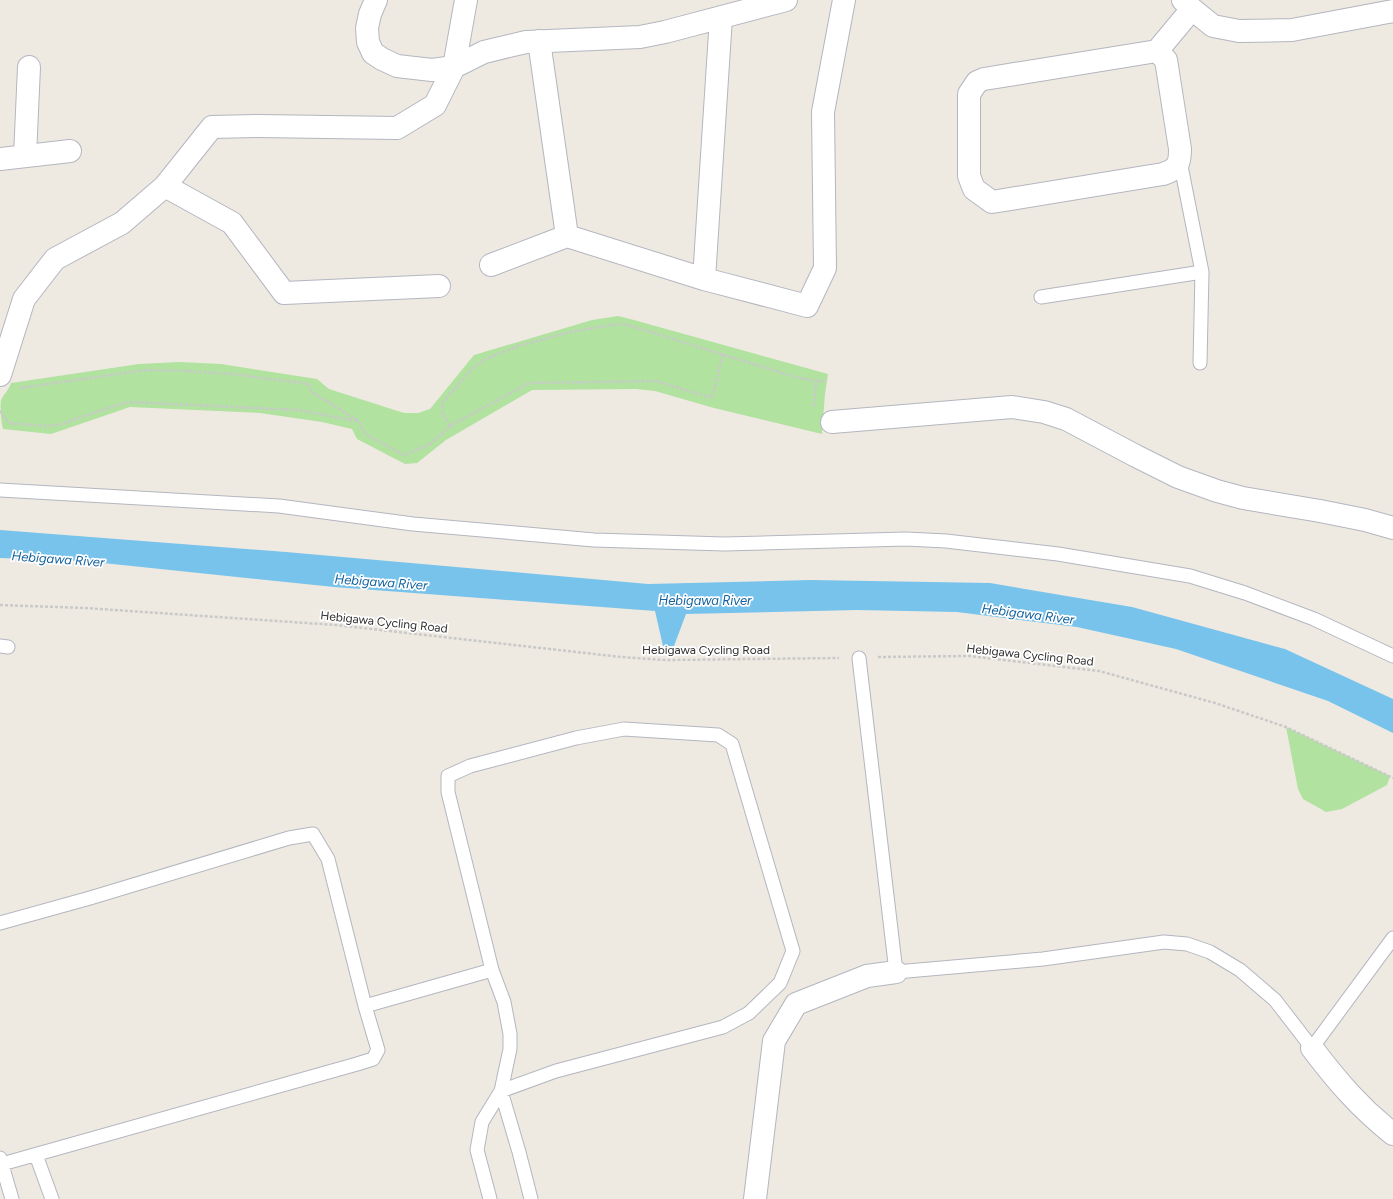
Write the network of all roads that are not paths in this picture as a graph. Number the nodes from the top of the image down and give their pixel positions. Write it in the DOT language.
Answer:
graph roads {
  1 [pos="376,0"];
  2 [pos="466,0"];
  3 [pos="786,0"];
  4 [pos="844,0"];
  5 [pos="1188,5"];
  6 [pos="1393,11"];
  7 [pos="721,17"];
  8 [pos="539,41"];
  9 [pos="1157,51"];
  10 [pos="29,68"];
  11 [pos="454,68"];
  12 [pos="70,150"];
  13 [pos="25,156"];
  14 [pos="0,159"];
  15 [pos="1180,160"];
  16 [pos="165,186"];
  17 [pos="567,236"];
  18 [pos="491,265"];
  19 [pos="1202,272"];
  20 [pos="704,279"];
  21 [pos="439,286"];
  22 [pos="1040,296"];
  23 [pos="1200,363"];
  24 [pos="0,375"];
  25 [pos="832,422"];
  26 [pos="0,490"];
  27 [pos="1393,528"];
  28 [pos="1393,656"];
  29 [pos="859,658"];
  30 [pos="0,923"];
  31 [pos="1393,938"];
  32 [pos="492,970"];
  33 [pos="896,972"];
  34 [pos="365,1006"];
  35 [pos="1312,1048"];
  36 [pos="501,1091"];
  37 [pos="1393,1134"];
  38 [pos="36,1154"];
  39 [pos="1,1161"];
  40 [pos="12,1199"];
  41 [pos="52,1199"];
  42 [pos="490,1199"];
  43 [pos="531,1199"];
  44 [pos="755,1199"];
  1 -- 11 [label="street"];
  2 -- 11 [label="street"];
  3 -- 7 [label="street"];
  4 -- 20 [label="street"];
  5 -- 6 [label="street"];
  5 -- 9 [label="street"];
  7 -- 8 [label="street"];
  7 -- 20 [label="street"];
  8 -- 11 [label="street"];
  8 -- 17 [label="street"];
  9 -- 15 [label="street"];
  9 -- 15 [label="street"];
  10 -- 13 [label="street"];
  11 -- 16 [label="street"];
  12 -- 13 [label="street"];
  13 -- 14 [label="street"];
  15 -- 19 [label="lane"];
  16 -- 21 [label="street"];
  16 -- 24 [label="street"];
  17 -- 18 [label="street"];
  17 -- 20 [label="street"];
  19 -- 22 [label="lane"];
  19 -- 23 [label="lane"];
  25 -- 27 [label="street"];
  26 -- 28 [label="lane"];
  29 -- 33 [label="lane"];
  30 -- 34 [label="lane"];
  31 -- 35 [label="lane"];
  32 -- 34 [label="lane"];
  32 -- 36 [label="lane"];
  32 -- 36 [label="lane"];
  33 -- 35 [label="lane"];
  33 -- 44 [label="street"];
  34 -- 38 [label="lane"];
  35 -- 37 [label="street"];
  36 -- 42 [label="lane"];
  36 -- 43 [label="lane"];
  38 -- 39 [label="lane"];
  38 -- 41 [label="lane"];
  39 -- 40 [label="lane"];
}
